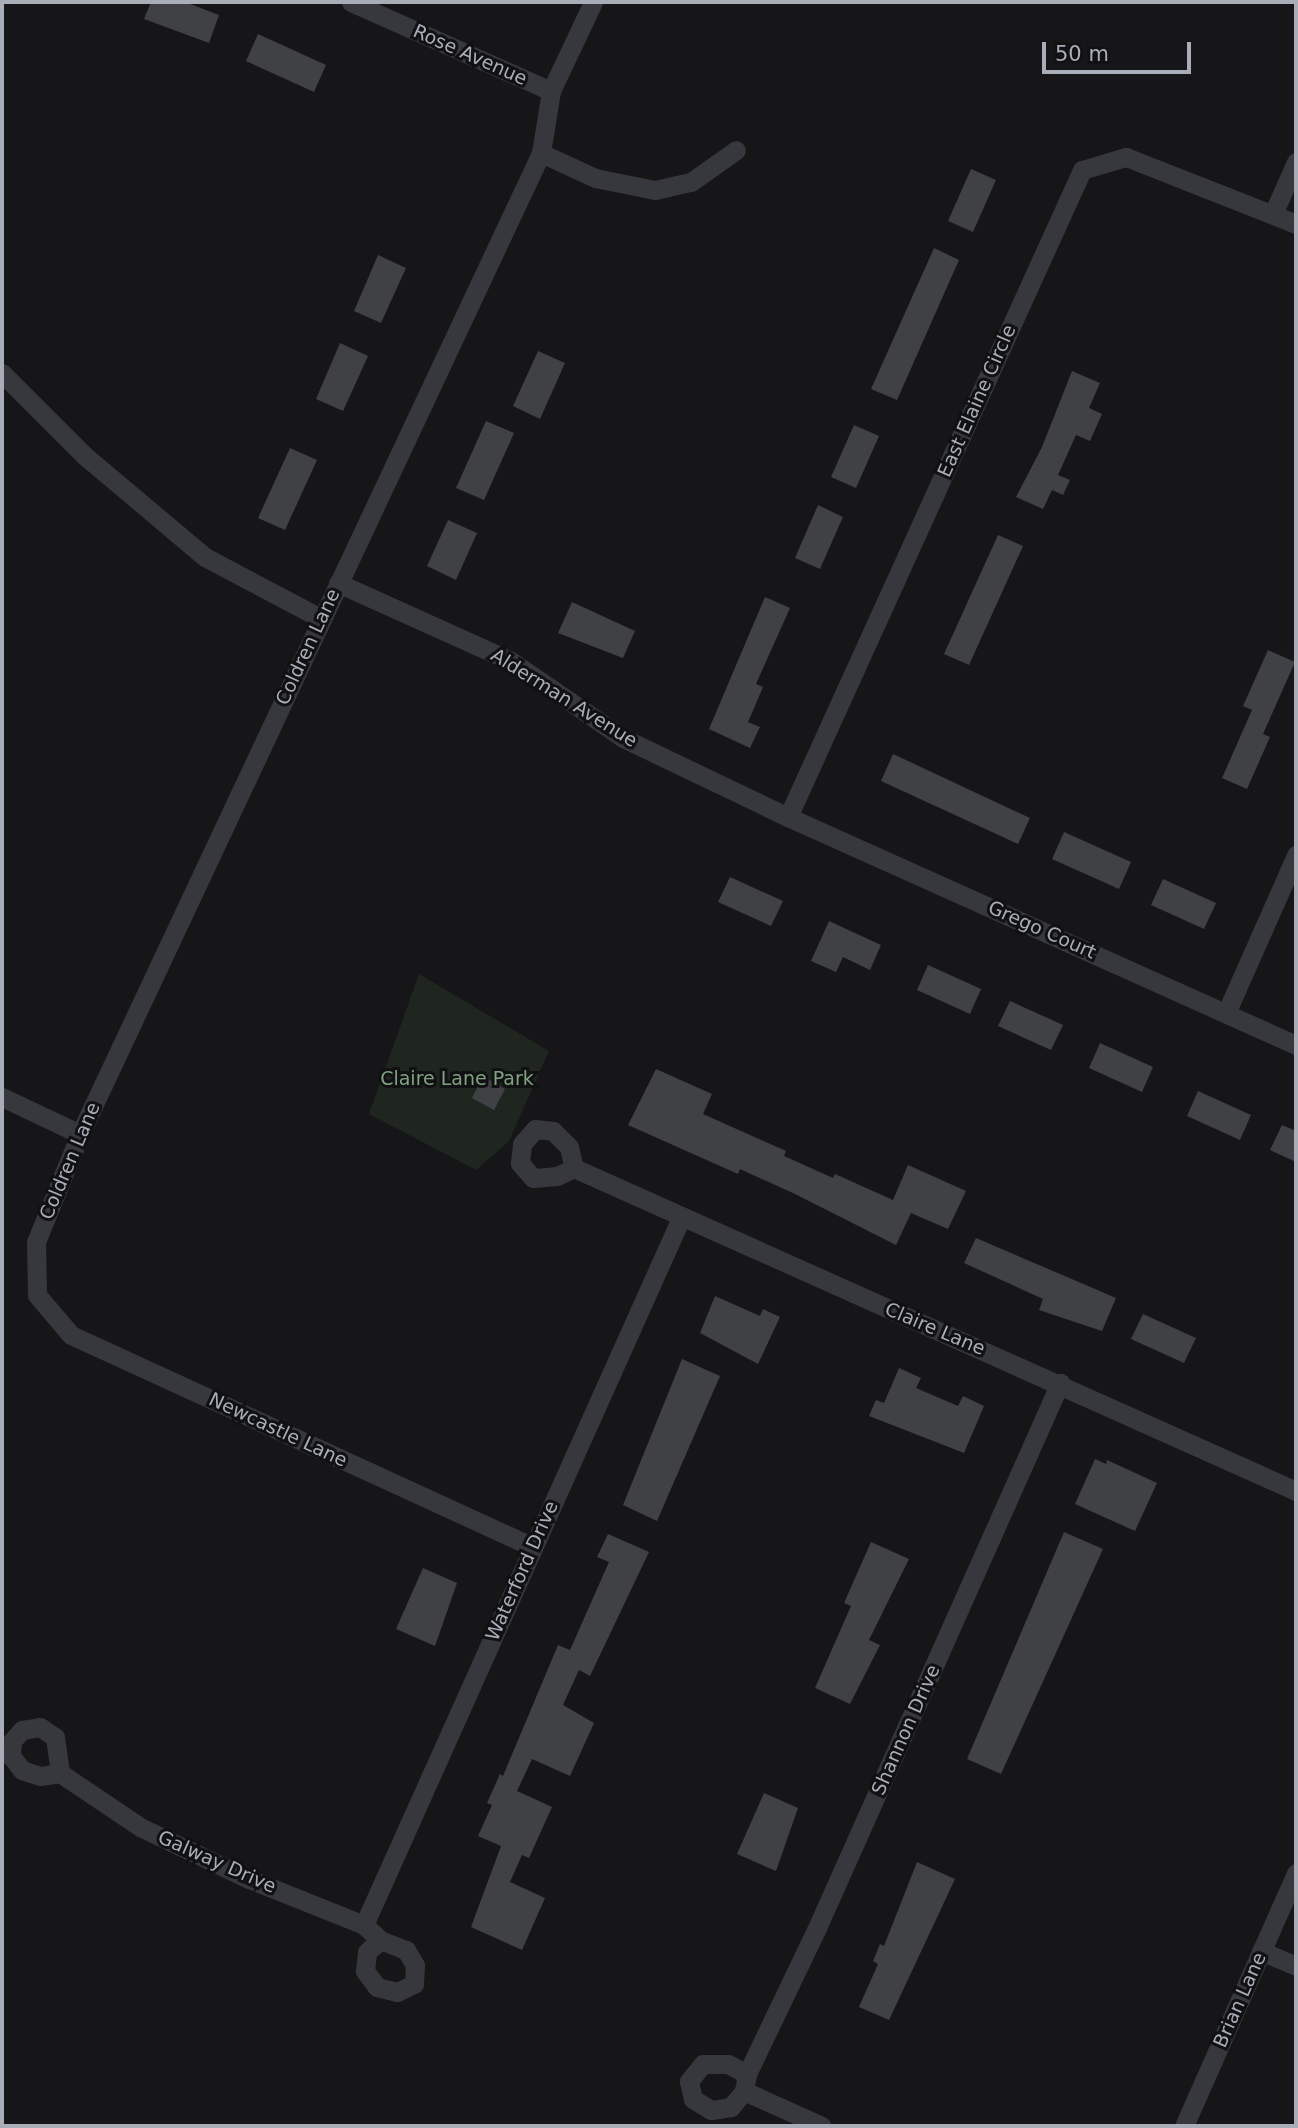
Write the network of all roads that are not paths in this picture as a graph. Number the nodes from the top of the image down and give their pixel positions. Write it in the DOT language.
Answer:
graph roads {
  1 [pos="351,2"];
  2 [pos="593,2"];
  3 [pos="551,91"];
  4 [pos="736,150"];
  5 [pos="541,153"];
  6 [pos="1296,162"];
  7 [pos="1273,214"];
  8 [pos="1296,224"];
  9 [pos="2,373"];
  10 [pos="338,583"];
  11 [pos="322,619"];
  12 [pos="788,817"];
  13 [pos="1296,855"];
  14 [pos="1227,1011"];
  15 [pos="1296,1045"];
  16 [pos="2,1097"];
  17 [pos="80,1134"];
  18 [pos="574,1168"];
  19 [pos="681,1218"];
  20 [pos="37,1295"];
  21 [pos="1060,1383"];
  22 [pos="1296,1490"];
  23 [pos="533,1546"];
  24 [pos="60,1773"];
  25 [pos="1296,1873"];
  26 [pos="363,1925"];
  27 [pos="380,1940"];
  28 [pos="1261,1951"];
  29 [pos="1296,1966"];
  30 [pos="822,2126"];
  31 [pos="1184,2126"];
  1 -- 3 [label="street, Rose Avenue"];
  2 -- 3 [label="street, Coldren Lane"];
  3 -- 5 [label="street, Coldren Lane"];
  4 -- 5 [label="street"];
  5 -- 10 [label="street, Coldren Lane"];
  6 -- 7 [label="street"];
  7 -- 8 [label="street, East Elaine Circle"];
  7 -- 12 [label="street, East Elaine Circle"];
  9 -- 11 [label="street"];
  10 -- 11 [label="street, Coldren Lane"];
  10 -- 12 [label="street, Alderman Avenue"];
  11 -- 17 [label="street, Coldren Lane"];
  12 -- 14 [label="street, Grego Court"];
  13 -- 14 [label="street"];
  14 -- 15 [label="street, Grego Court"];
  16 -- 17 [label="street"];
  17 -- 20 [label="street, Coldren Lane"];
  18 -- 19 [label="street, Claire Lane"];
  19 -- 21 [label="street, Claire Lane"];
  19 -- 23 [label="street, Waterford Drive"];
  20 -- 23 [label="street, Newcastle Lane"];
  21 -- 22 [label="street, Claire Lane"];
  21 -- 30 [label="street, Shannon Drive"];
  23 -- 26 [label="street, Waterford Drive"];
  24 -- 26 [label="street, Galway Drive"];
  25 -- 28 [label="street, Brian Lane"];
  26 -- 27 [label="street, Galway Drive"];
  28 -- 29 [label="street"];
  28 -- 31 [label="street, Brian Lane"];
}
